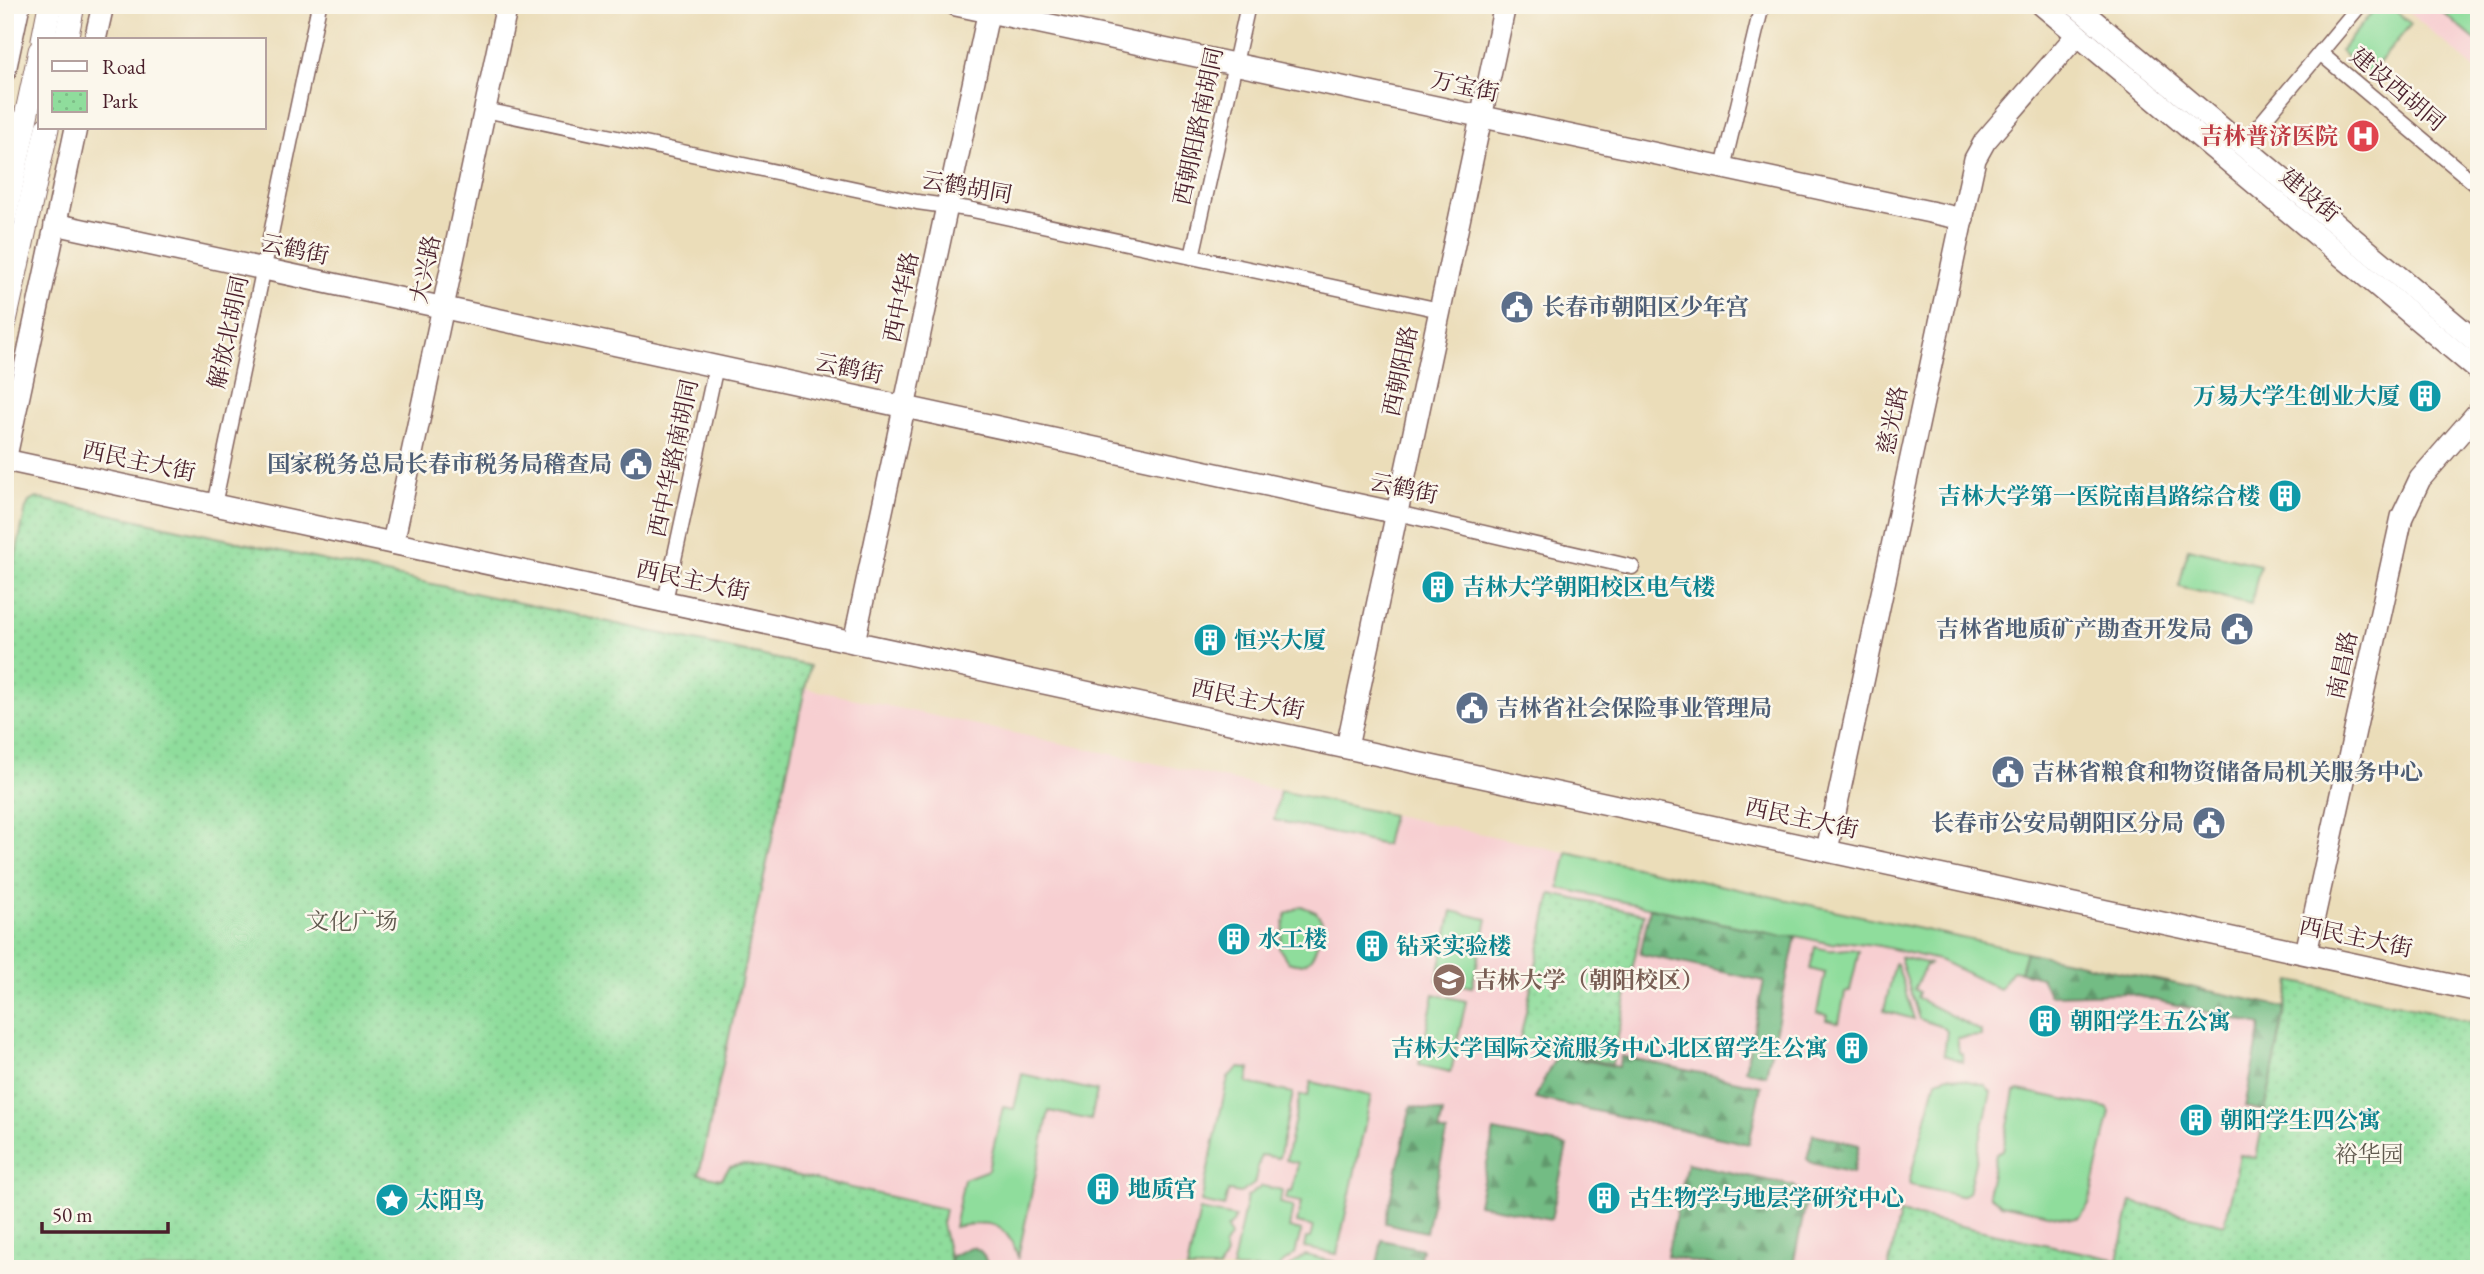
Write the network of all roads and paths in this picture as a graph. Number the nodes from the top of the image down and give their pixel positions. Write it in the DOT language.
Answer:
graph roads {
  1 [pos="19,5"];
  2 [pos="50,5"];
  3 [pos="73,5"];
  4 [pos="103,5"];
  5 [pos="319,5"];
  6 [pos="507,5"];
  7 [pos="956,5"];
  8 [pos="1248,5"];
  9 [pos="1505,5"];
  10 [pos="1762,5"];
  11 [pos="2042,5"];
  12 [pos="2075,5"];
  13 [pos="2360,5"];
  14 [pos="989,9"];
  15 [pos="2077,34"];
  16 [pos="43,38"];
  17 [pos="65,38"];
  18 [pos="95,38"];
  19 [pos="2320,53"];
  20 [pos="38,60"];
  21 [pos="1235,64"];
  22 [pos="5,71"];
  23 [pos="485,110"];
  24 [pos="1481,117"];
  25 [pos="47,130"];
  26 [pos="76,130"];
  27 [pos="2242,146"];
  28 [pos="1723,168"];
  29 [pos="2479,187"];
  30 [pos="947,206"];
  31 [pos="5,215"];
  32 [pos="1963,219"];
  33 [pos="55,224"];
  34 [pos="1192,257"];
  35 [pos="265,269"];
  36 [pos="444,308"];
  37 [pos="1440,310"];
  38 [pos="5,321"];
  39 [pos="2479,344"];
  40 [pos="716,366"];
  41 [pos="2479,372"];
  42 [pos="904,407"];
  43 [pos="2479,411"];
  44 [pos="5,460"];
  45 [pos="214,505"];
  46 [pos="1396,513"];
  47 [pos="393,542"];
  48 [pos="1632,567"];
  49 [pos="665,601"];
  50 [pos="854,642"];
  51 [pos="1347,747"];
  52 [pos="1827,850"];
  53 [pos="2306,953"];
  54 [pos="2479,991"];
  1 -- 22 [label="street"];
  2 -- 16 [label="main road"];
  3 -- 17 [label="main road"];
  4 -- 18 [label="street"];
  5 -- 35 [label="street, 解放北胡同"];
  6 -- 23 [label="street, 大兴路"];
  7 -- 14 [label="street, 万宝街"];
  8 -- 21 [label="street, 西朝阳路南胡同"];
  9 -- 24 [label="street, 西朝阳路"];
  10 -- 28 [label="street"];
  11 -- 15 [label="street, 建设街"];
  12 -- 27 [label="street, 建设街"];
  13 -- 19 [label="street"];
  14 -- 21 [label="street, 万宝街"];
  14 -- 30 [label="street, 西中华路"];
  15 -- 32 [label="street, 慈光路"];
  15 -- 41 [label="street, 建设街"];
  19 -- 27 [label="street"];
  19 -- 29 [label="street, 建设西胡同"];
  20 -- 31 [label="main road"];
  21 -- 24 [label="street, 万宝街"];
  21 -- 34 [label="street, 西朝阳路南胡同"];
  23 -- 30 [label="street, 云鹤胡同"];
  23 -- 36 [label="street, 大兴路"];
  24 -- 28 [label="street, 万宝街"];
  24 -- 37 [label="street, 西朝阳路"];
  25 -- 38 [label="main road"];
  26 -- 33 [label="street"];
  27 -- 39 [label="street, 建设街"];
  28 -- 32 [label="street, 万宝街"];
  30 -- 34 [label="street, 云鹤胡同"];
  30 -- 42 [label="street, 西中华路"];
  32 -- 52 [label="street, 慈光路"];
  33 -- 35 [label="street, 云鹤街"];
  33 -- 44 [label="street"];
  34 -- 37 [label="street, 云鹤胡同"];
  35 -- 36 [label="street, 云鹤街"];
  35 -- 45 [label="street, 解放北胡同"];
  36 -- 40 [label="street, 云鹤街"];
  36 -- 47 [label="street, 大兴路"];
  37 -- 46 [label="street, 西朝阳路"];
  40 -- 42 [label="street, 云鹤街"];
  40 -- 49 [label="street, 西中华路南胡同"];
  42 -- 46 [label="street, 云鹤街"];
  42 -- 50 [label="street, 西中华路"];
  43 -- 53 [label="street, 南昌路"];
  44 -- 45 [label="street, 西民主大街"];
  45 -- 47 [label="street, 西民主大街"];
  46 -- 48 [label="street, 云鹤街"];
  46 -- 51 [label="street, 西朝阳路"];
  47 -- 49 [label="street, 西民主大街"];
  49 -- 50 [label="street, 西民主大街"];
  50 -- 51 [label="street, 西民主大街"];
  51 -- 52 [label="street, 西民主大街"];
  52 -- 53 [label="street, 西民主大街"];
  53 -- 54 [label="street, 西民主大街"];
}
